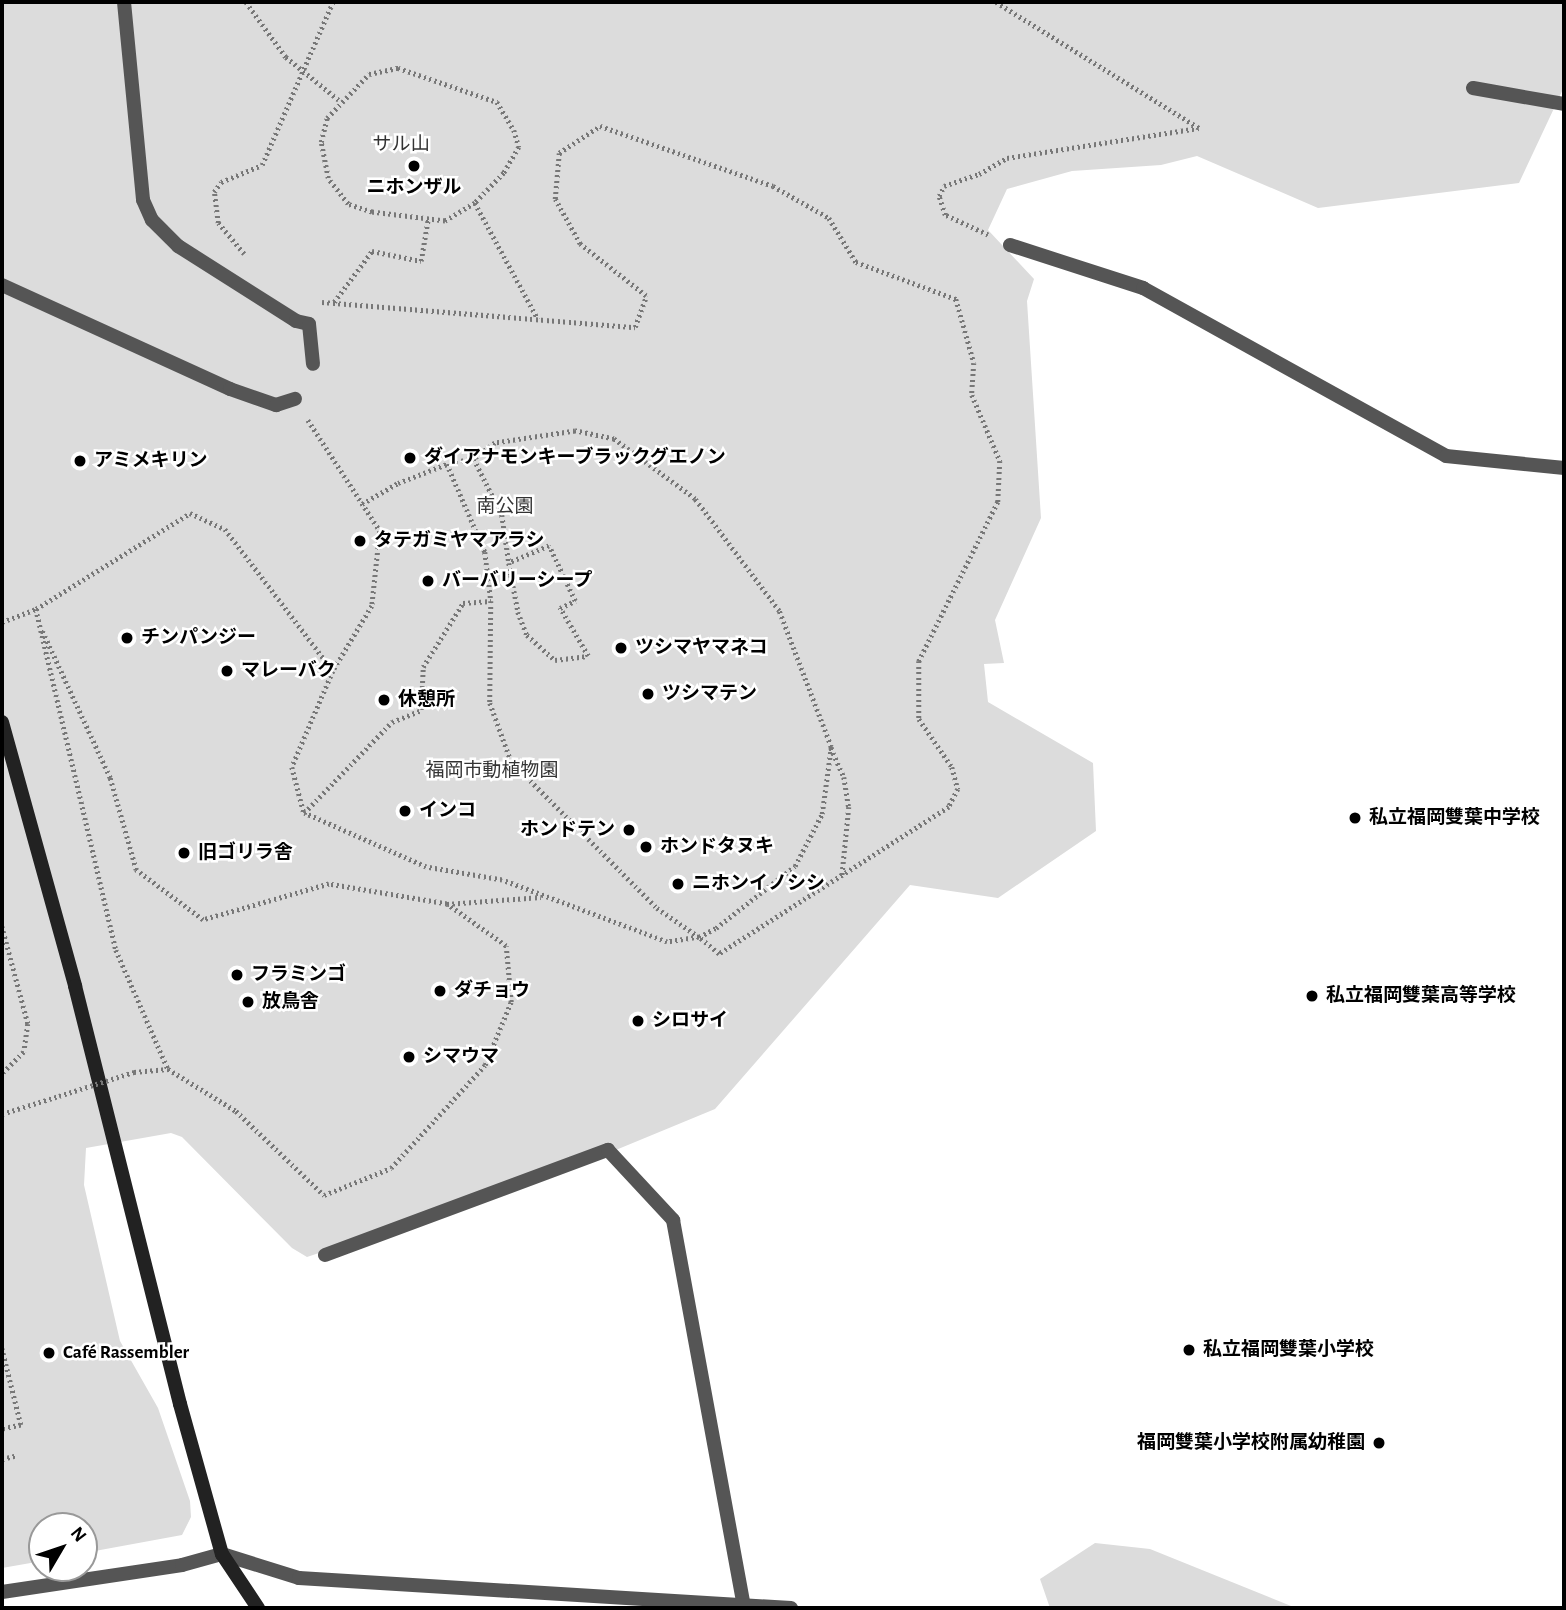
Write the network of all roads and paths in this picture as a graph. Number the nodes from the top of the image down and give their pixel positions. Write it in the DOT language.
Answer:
graph roads {
  1 [pos="124,2"];
  2 [pos="246,2"];
  3 [pos="333,2"];
  4 [pos="996,2"];
  5 [pos="1473,88"];
  6 [pos="340,100"];
  7 [pos="1564,104"];
  8 [pos="475,203"];
  9 [pos="428,219"];
  10 [pos="1010,245"];
  11 [pos="251,262"];
  12 [pos="2,285"];
  13 [pos="334,302"];
  14 [pos="538,320"];
  15 [pos="309,324"];
  16 [pos="313,364"];
  17 [pos="295,399"];
  18 [pos="474,459"];
  19 [pos="447,464"];
  20 [pos="1564,468"];
  21 [pos="362,504"];
  22 [pos="509,563"];
  23 [pos="491,601"];
  24 [pos="36,609"];
  25 [pos="2,622"];
  26 [pos="42,631"];
  27 [pos="333,671"];
  28 [pos="2,722"];
  29 [pos="831,747"];
  30 [pos="304,813"];
  31 [pos="842,877"];
  32 [pos="546,897"];
  33 [pos="447,904"];
  34 [pos="2,926"];
  35 [pos="699,937"];
  36 [pos="168,1069"];
  37 [pos="2,1074"];
  38 [pos="2,1114"];
  39 [pos="325,1255"];
  40 [pos="2,1348"];
  41 [pos="2,1429"];
  42 [pos="18,1455"];
  43 [pos="2,1459"];
  44 [pos="222,1554"];
  45 [pos="2,1592"];
  46 [pos="744,1607"];
  47 [pos="258,1608"];
  48 [pos="791,1608"];
  1 -- 15 [label="street"];
  2 -- 6 [label="path"];
  3 -- 11 [label="path, bridge"];
  4 -- 10 [label="path"];
  5 -- 7 [label="street"];
  6 -- 8 [label="path"];
  6 -- 9 [label="path"];
  8 -- 9 [label="path"];
  8 -- 14 [label="path"];
  9 -- 13 [label="path"];
  10 -- 20 [label="street"];
  12 -- 17 [label="street"];
  13 -- 14 [label="path"];
  13 -- 15 [label="path"];
  14 -- 31 [label="path"];
  15 -- 16 [label="street"];
  17 -- 21 [label="path"];
  18 -- 19 [label="path"];
  18 -- 22 [label="path"];
  18 -- 29 [label="path"];
  19 -- 21 [label="path"];
  19 -- 23 [label="path"];
  21 -- 27 [label="path"];
  22 -- 22 [label="path"];
  23 -- 30 [label="path"];
  23 -- 35 [label="path"];
  24 -- 25 [label="path"];
  24 -- 26 [label="path"];
  24 -- 27 [label="path"];
  26 -- 33 [label="path"];
  26 -- 36 [label="path"];
  27 -- 30 [label="path"];
  28 -- 44 [label="street"];
  29 -- 31 [label="path"];
  29 -- 35 [label="path"];
  30 -- 32 [label="path"];
  31 -- 35 [label="path"];
  32 -- 33 [label="path"];
  32 -- 35 [label="path"];
  33 -- 36 [label="path"];
  34 -- 37 [label="path"];
  36 -- 38 [label="path, bridge"];
  39 -- 46 [label="street"];
  40 -- 41 [label="path"];
  42 -- 43 [label="path"];
  44 -- 45 [label="street"];
  44 -- 46 [label="street"];
  44 -- 47 [label="street"];
  46 -- 48 [label="street"];
}
